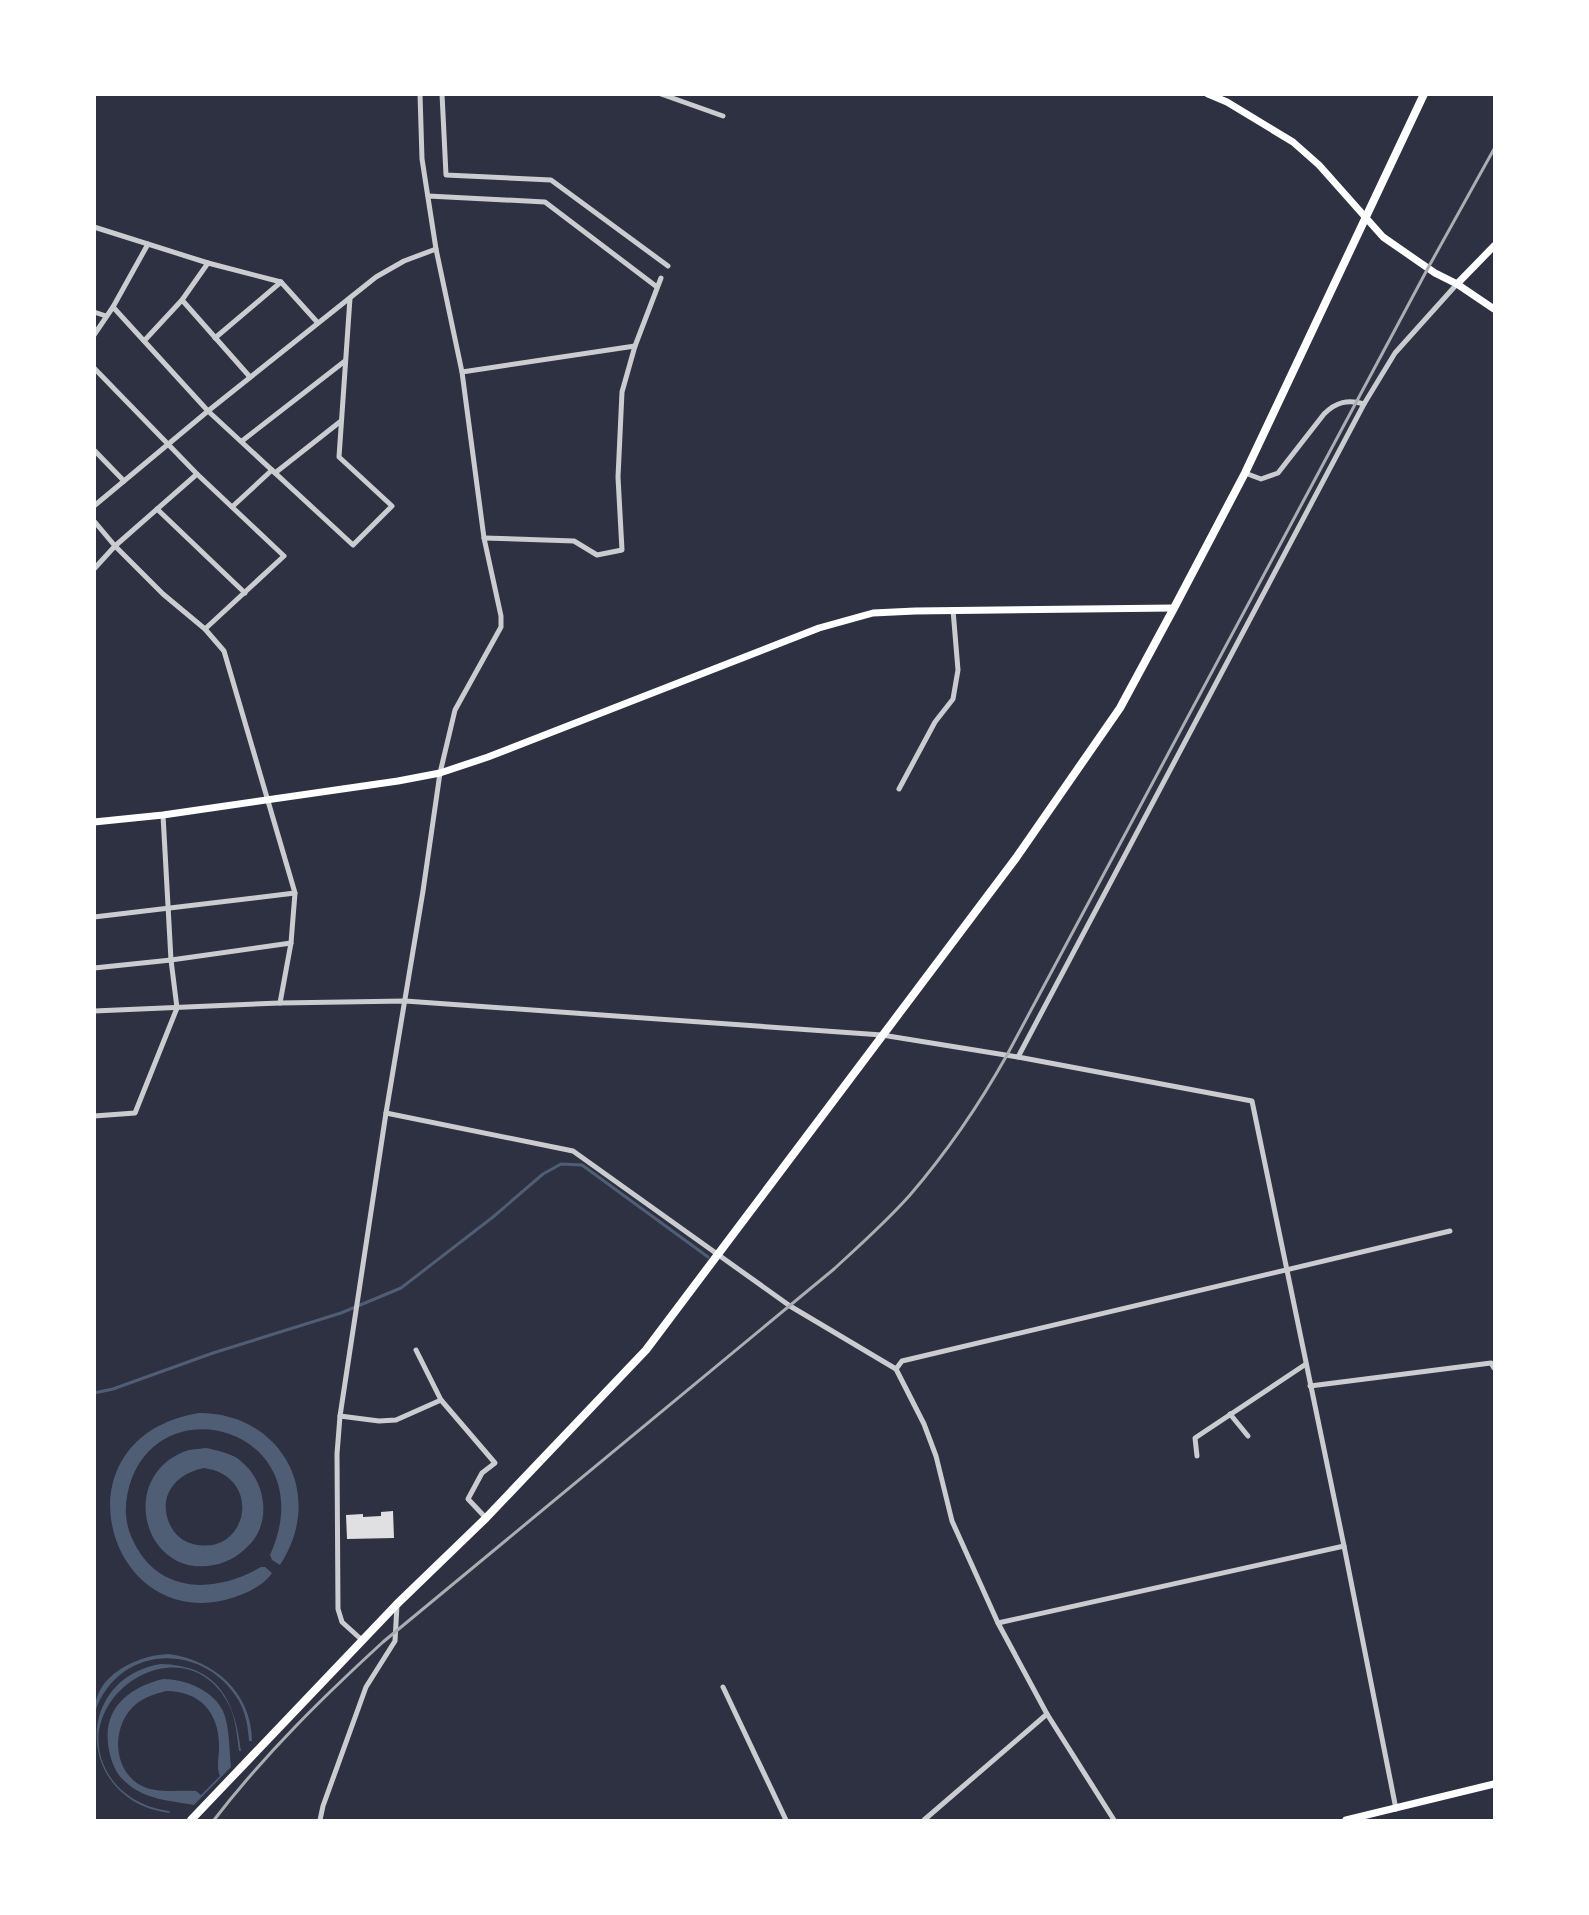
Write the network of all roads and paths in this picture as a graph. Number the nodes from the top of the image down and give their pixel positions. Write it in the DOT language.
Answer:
graph roads {
  1 [pos="420,94"];
  2 [pos="442,94"];
  3 [pos="661,94"];
  4 [pos="1208,94"];
  5 [pos="1424,94"];
  6 [pos="723,116"];
  7 [pos="428,196"];
  8 [pos="1366,220"];
  9 [pos="94,226"];
  10 [pos="148,244"];
  11 [pos="1494,246"];
  12 [pos="436,249"];
  13 [pos="208,263"];
  14 [pos="668,266"];
  15 [pos="661,278"];
  16 [pos="281,282"];
  17 [pos="1457,284"];
  18 [pos="657,287"];
  19 [pos="350,298"];
  20 [pos="182,300"];
  21 [pos="112,307"];
  22 [pos="1494,309"];
  23 [pos="94,312"];
  24 [pos="106,316"];
  25 [pos="318,323"];
  26 [pos="94,335"];
  27 [pos="215,338"];
  28 [pos="144,341"];
  29 [pos="635,346"];
  30 [pos="345,360"];
  31 [pos="94,368"];
  32 [pos="462,372"];
  33 [pos="250,377"];
  34 [pos="1365,404"];
  35 [pos="208,411"];
  36 [pos="341,421"];
  37 [pos="242,441"];
  38 [pos="169,444"];
  39 [pos="94,450"];
  40 [pos="274,471"];
  41 [pos="1245,472"];
  42 [pos="197,474"];
  43 [pos="124,481"];
  44 [pos="94,507"];
  45 [pos="232,507"];
  46 [pos="157,509"];
  47 [pos="94,521"];
  48 [pos="484,538"];
  49 [pos="115,546"];
  50 [pos="94,569"];
  51 [pos="245,592"];
  52 [pos="1174,608"];
  53 [pos="953,610"];
  54 [pos="205,628"];
  55 [pos="440,773"];
  56 [pos="899,789"];
  57 [pos="268,800"];
  58 [pos="163,815"];
  59 [pos="94,822"];
  60 [pos="295,893"];
  61 [pos="168,908"];
  62 [pos="94,917"];
  63 [pos="291,943"];
  64 [pos="171,960"];
  65 [pos="94,968"];
  66 [pos="405,1000"];
  67 [pos="280,1003"];
  68 [pos="177,1008"];
  69 [pos="94,1011"];
  70 [pos="882,1035"];
  71 [pos="1018,1057"];
  72 [pos="386,1113"];
  73 [pos="94,1116"];
  74 [pos="1450,1231"];
  75 [pos="718,1256"];
  76 [pos="1286,1270"];
  77 [pos="416,1350"];
  78 [pos="1306,1364"];
  79 [pos="1494,1368"];
  80 [pos="896,1369"];
  81 [pos="1310,1386"];
  82 [pos="441,1400"];
  83 [pos="1230,1414"];
  84 [pos="340,1416"];
  85 [pos="1248,1436"];
  86 [pos="1197,1456"];
  87 [pos="486,1518"];
  88 [pos="1344,1546"];
  89 [pos="397,1604"];
  90 [pos="998,1623"];
  91 [pos="363,1641"];
  92 [pos="723,1687"];
  93 [pos="1047,1714"];
  94 [pos="1494,1784"];
  95 [pos="1396,1809"];
  96 [pos="191,1821"];
  97 [pos="320,1821"];
  98 [pos="786,1821"];
  99 [pos="924,1821"];
  100 [pos="1114,1821"];
  101 [pos="1346,1821"];
  1 -- 7 [label="street"];
  2 -- 14 [label="street"];
  3 -- 6 [label="street"];
  4 -- 8 [label="main road"];
  5 -- 8 [label="main road"];
  7 -- 12 [label="street"];
  7 -- 18 [label="street"];
  8 -- 17 [label="main road"];
  8 -- 41 [label="main road"];
  9 -- 10 [label="street"];
  10 -- 13 [label="street"];
  10 -- 21 [label="street"];
  11 -- 17 [label="main road"];
  12 -- 19 [label="street"];
  12 -- 32 [label="street"];
  13 -- 16 [label="street"];
  13 -- 20 [label="street"];
  15 -- 18 [label="street"];
  16 -- 25 [label="street"];
  16 -- 27 [label="street"];
  17 -- 22 [label="main road"];
  17 -- 34 [label="street"];
  18 -- 29 [label="street"];
  19 -- 25 [label="street"];
  19 -- 30 [label="street"];
  20 -- 27 [label="street"];
  20 -- 28 [label="street"];
  21 -- 24 [label="street"];
  21 -- 28 [label="street"];
  23 -- 24 [label="street"];
  24 -- 26 [label="street"];
  25 -- 33 [label="street"];
  27 -- 33 [label="street"];
  28 -- 35 [label="street"];
  29 -- 32 [label="street"];
  29 -- 48 [label="street"];
  30 -- 36 [label="street"];
  30 -- 37 [label="street"];
  31 -- 38 [label="street"];
  32 -- 48 [label="street"];
  33 -- 35 [label="street"];
  34 -- 41 [label="street"];
  34 -- 71 [label="street"];
  35 -- 37 [label="street"];
  35 -- 38 [label="street"];
  36 -- 40 [label="street"];
  36 -- 40 [label="street"];
  37 -- 40 [label="street"];
  38 -- 42 [label="street"];
  38 -- 43 [label="street"];
  39 -- 43 [label="street"];
  40 -- 45 [label="street"];
  41 -- 52 [label="main road"];
  42 -- 45 [label="street"];
  42 -- 46 [label="street"];
  43 -- 44 [label="street"];
  45 -- 51 [label="street"];
  46 -- 49 [label="street"];
  46 -- 51 [label="street"];
  47 -- 49 [label="street"];
  48 -- 55 [label="street"];
  49 -- 50 [label="street"];
  49 -- 54 [label="street"];
  51 -- 54 [label="street"];
  52 -- 53 [label="main road"];
  52 -- 70 [label="main road"];
  53 -- 55 [label="main road"];
  53 -- 56 [label="street"];
  54 -- 57 [label="street"];
  55 -- 57 [label="main road"];
  55 -- 66 [label="street"];
  57 -- 58 [label="main road"];
  57 -- 60 [label="street"];
  58 -- 59 [label="main road"];
  58 -- 61 [label="street"];
  60 -- 61 [label="street"];
  60 -- 63 [label="street"];
  61 -- 62 [label="street"];
  61 -- 64 [label="street"];
  63 -- 64 [label="street"];
  63 -- 67 [label="street"];
  64 -- 65 [label="street"];
  64 -- 68 [label="street"];
  66 -- 67 [label="street"];
  66 -- 70 [label="street"];
  66 -- 72 [label="street"];
  67 -- 68 [label="street"];
  68 -- 69 [label="street"];
  68 -- 73 [label="street"];
  70 -- 71 [label="street"];
  70 -- 75 [label="main road"];
  71 -- 76 [label="street"];
  72 -- 75 [label="street"];
  72 -- 84 [label="street"];
  74 -- 76 [label="street"];
  75 -- 80 [label="street"];
  75 -- 87 [label="main road"];
  76 -- 78 [label="street"];
  76 -- 80 [label="street"];
  77 -- 82 [label="street"];
  78 -- 81 [label="street"];
  78 -- 83 [label="street"];
  79 -- 81 [label="street"];
  80 -- 90 [label="street"];
  81 -- 88 [label="street"];
  82 -- 84 [label="street"];
  82 -- 87 [label="street"];
  83 -- 85 [label="street"];
  83 -- 86 [label="street"];
  84 -- 91 [label="street"];
  87 -- 89 [label="main road"];
  88 -- 90 [label="street"];
  88 -- 95 [label="street"];
  89 -- 91 [label="main road"];
  89 -- 97 [label="street"];
  90 -- 93 [label="street"];
  91 -- 96 [label="main road"];
  92 -- 98 [label="street"];
  93 -- 99 [label="street"];
  93 -- 100 [label="street"];
  94 -- 95 [label="main road"];
  95 -- 101 [label="main road"];
}
